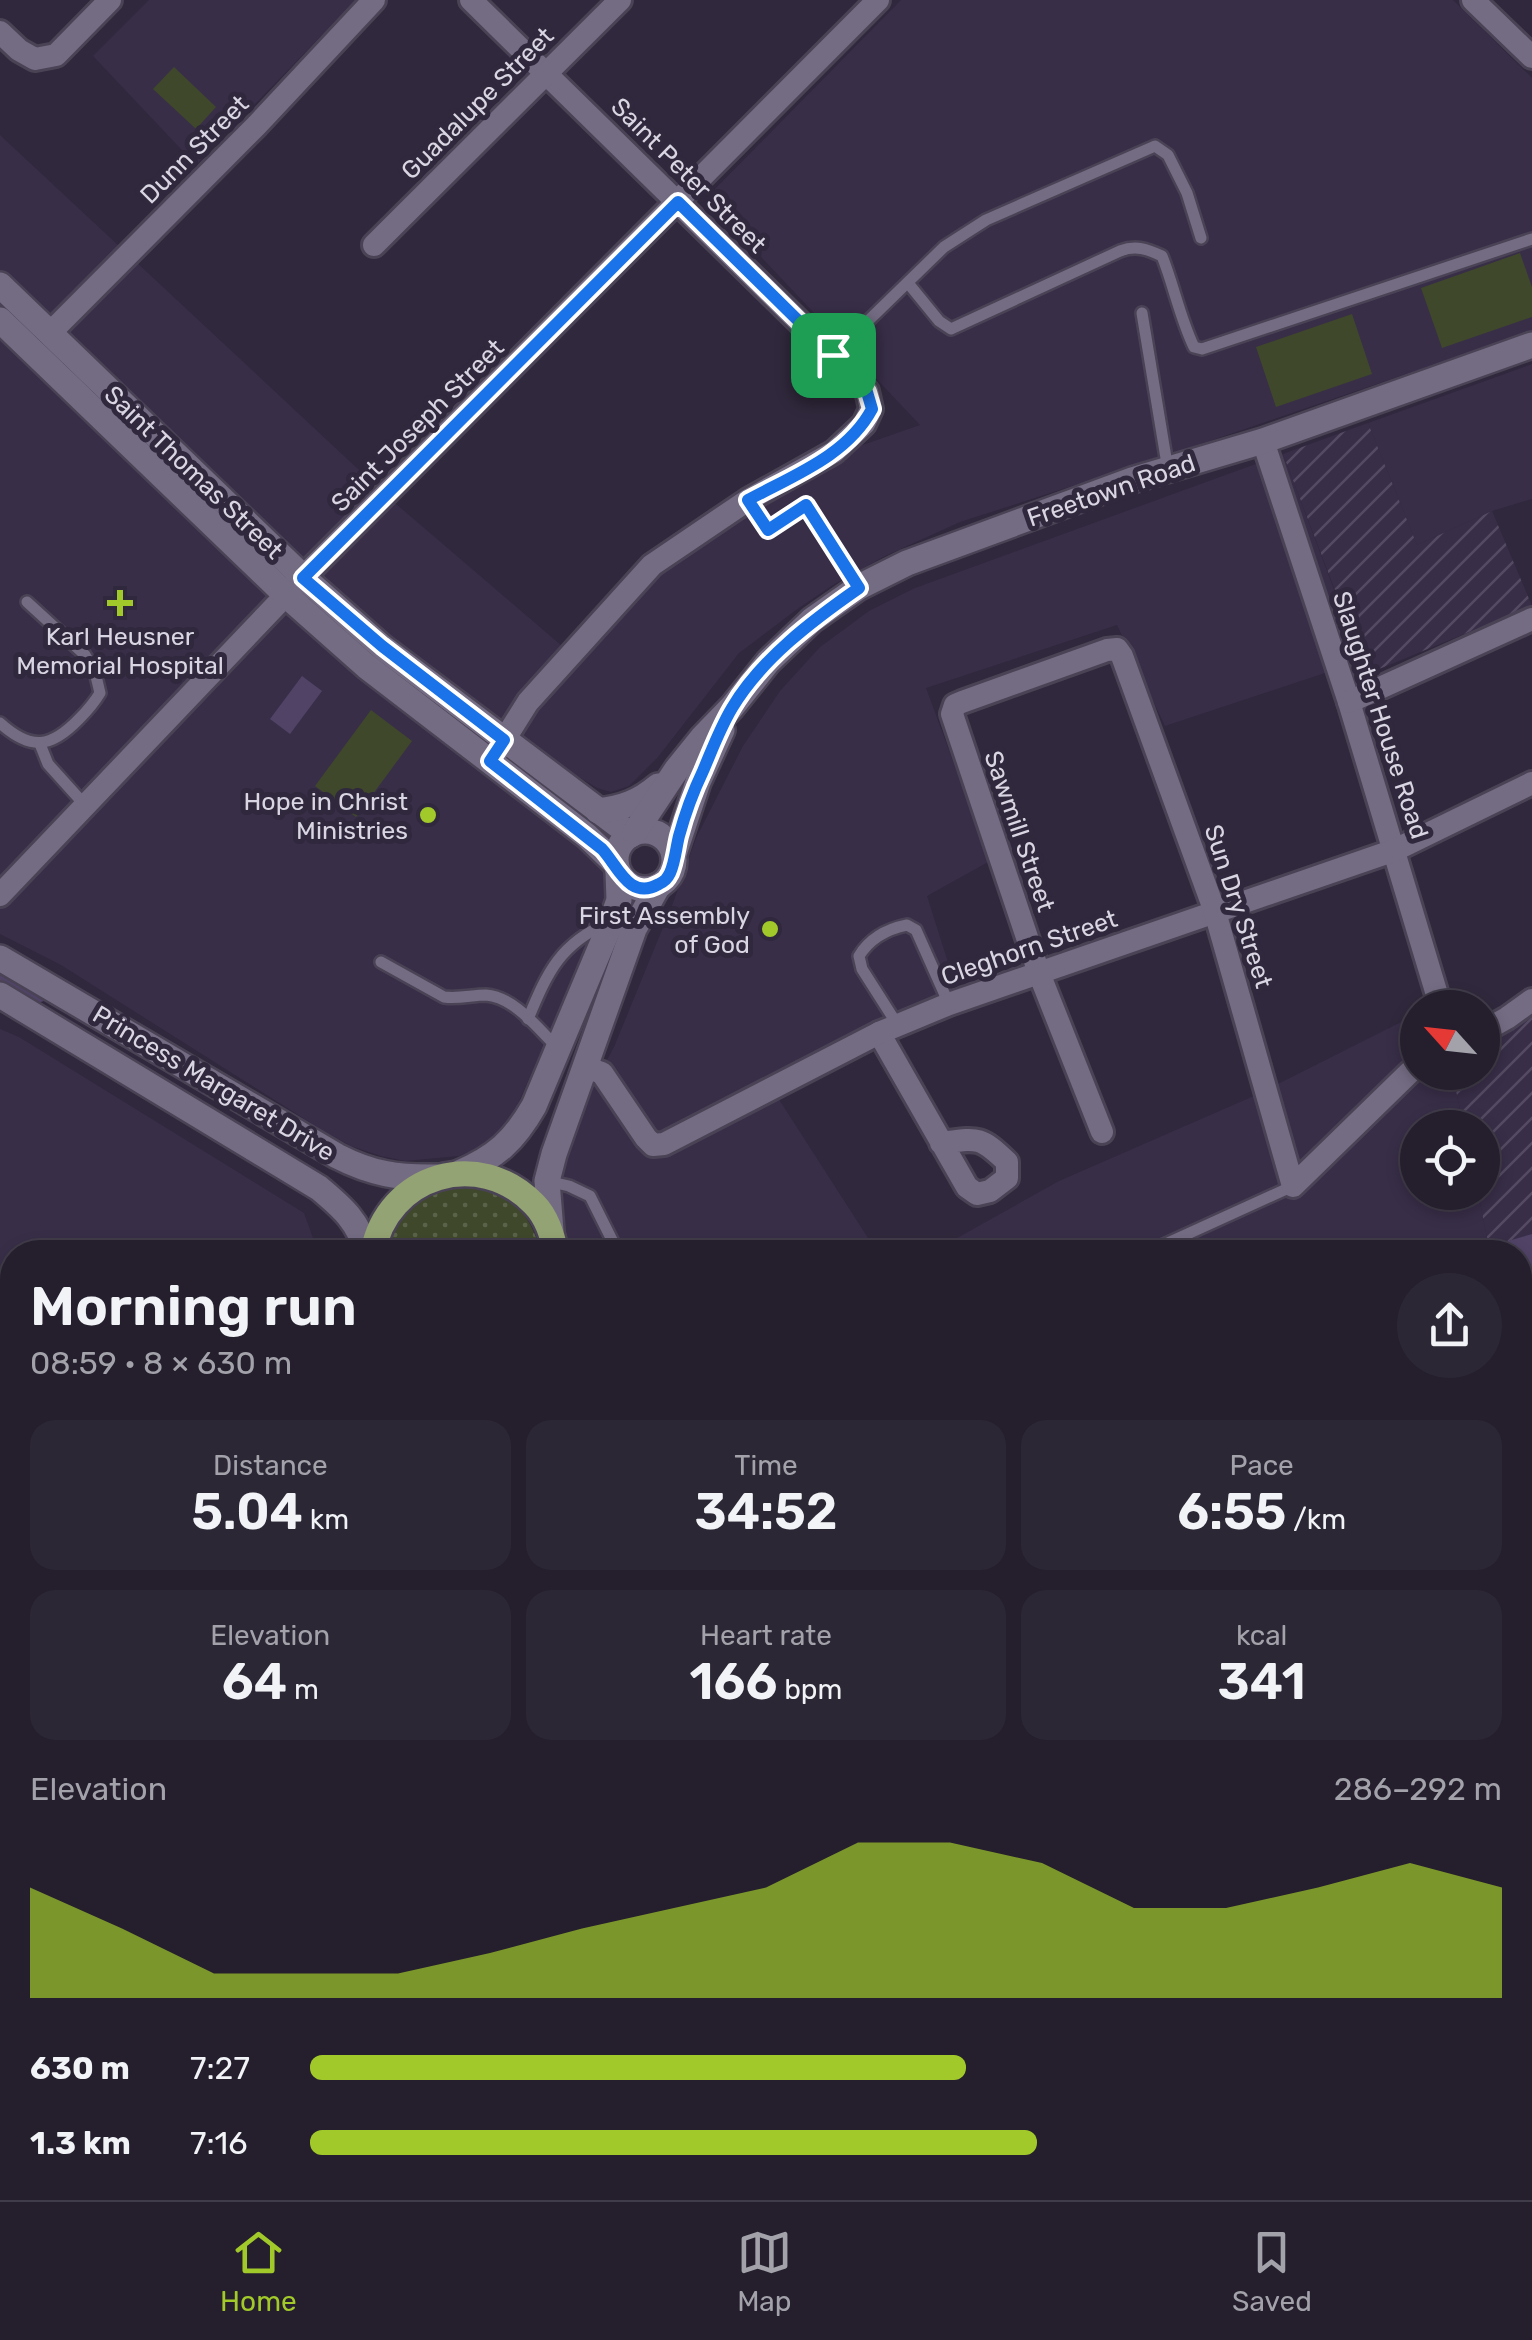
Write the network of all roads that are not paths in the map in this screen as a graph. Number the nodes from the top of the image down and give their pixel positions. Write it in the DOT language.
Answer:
graph roads {
  1 [pos="110,0"];
  2 [pos="374,0"];
  3 [pos="472,0"];
  4 [pos="620,0"];
  5 [pos="878,0"];
  6 [pos="1473,0"];
  7 [pos="0,32"];
  8 [pos="1532,57"];
  9 [pos="546,73"];
  10 [pos="678,202"];
  11 [pos="1201,238"];
  12 [pos="1532,239"];
  13 [pos="374,245"];
  14 [pos="908,283"];
  15 [pos="0,285"];
  16 [pos="1142,313"];
  17 [pos="0,320"];
  18 [pos="50,333"];
  19 [pos="1532,345"];
  20 [pos="833,355"];
  21 [pos="1263,441"];
  22 [pos="1168,470"];
  23 [pos="748,500"];
  24 [pos="295,587"];
  25 [pos="859,588"];
  26 [pos="26,602"];
  27 [pos="1532,619"];
  28 [pos="1349,702"];
  29 [pos="732,707"];
  30 [pos="952,714"];
  31 [pos="0,724"];
  32 [pos="40,744"];
  33 [pos="497,750"];
  34 [pos="677,770"];
  35 [pos="1532,783"];
  36 [pos="84,804"];
  37 [pos="598,811"];
  38 [pos="633,833"];
  39 [pos="1395,850"];
  40 [pos="674,854"];
  41 [pos="617,868"];
  42 [pos="658,886"];
  43 [pos="0,894"];
  44 [pos="1216,912"];
  45 [pos="612,920"];
  46 [pos="0,958"];
  47 [pos="381,962"];
  48 [pos="1039,973"];
  49 [pos="1436,990"];
  50 [pos="0,995"];
  51 [pos="1532,1000"];
  52 [pos="949,1004"];
  53 [pos="528,1019"];
  54 [pos="1500,1022"];
  55 [pos="888,1029"];
  56 [pos="560,1048"];
  57 [pos="585,1067"];
  58 [pos="1400,1082"];
  59 [pos="1102,1132"];
  60 [pos="940,1143"];
  61 [pos="448,1175"];
  62 [pos="547,1181"];
  63 [pos="1293,1186"];
  64 [pos="364,1240"];
  65 [pos="374,1240"];
  66 [pos="553,1240"];
  67 [pos="554,1240"];
  68 [pos="612,1240"];
  69 [pos="1174,1240"];
  1 -- 7 [label="street"];
  2 -- 18 [label="street, Dunn Street"];
  3 -- 9 [label="street, Saint Peter Street"];
  4 -- 9 [label="street, Guadalupe Street"];
  5 -- 10 [label="street, Saint Joseph Street"];
  6 -- 8 [label="street"];
  9 -- 10 [label="street, Saint Peter Street"];
  9 -- 13 [label="street, Guadalupe Street"];
  10 -- 20 [label="street, Saint Peter Street"];
  10 -- 24 [label="street, Saint Joseph Street"];
  11 -- 14 [label="lane"];
  12 -- 14 [label="lane"];
  14 -- 20 [label="lane"];
  15 -- 18 [label="main road, Saint Thomas Street"];
  16 -- 22 [label="lane"];
  17 -- 24 [label="main road, Saint Thomas Street"];
  18 -- 24 [label="main road, Saint Thomas Street"];
  19 -- 21 [label="main road, Freetown Road"];
  20 -- 23 [label="street, Saint Peter Street"];
  21 -- 22 [label="main road, Freetown Road"];
  21 -- 28 [label="street, Slaughter House Road"];
  22 -- 25 [label="main road, Freetown Road"];
  23 -- 25 [label="lane"];
  23 -- 33 [label="street"];
  24 -- 33 [label="main road, Saint Thomas Street"];
  24 -- 36 [label="street, Saint Joseph Street"];
  25 -- 29 [label="main road, Freetown Road"];
  26 -- 32 [label="lane"];
  27 -- 28 [label="street"];
  28 -- 39 [label="street, Slaughter House Road"];
  29 -- 34 [label="main road, Freetown Road"];
  29 -- 40 [label="main road, Freetown Road"];
  30 -- 44 [label="street, Sun Dry Street"];
  30 -- 48 [label="street, Sawmill Street"];
  31 -- 32 [label="lane"];
  32 -- 36 [label="lane"];
  33 -- 37 [label="main road, Saint Thomas Street"];
  33 -- 41 [label="main road, Saint Thomas Street"];
  34 -- 37 [label="main road"];
  34 -- 38 [label="main road, Freetown Road"];
  35 -- 39 [label="street, Cleghorn Street"];
  36 -- 43 [label="street, Saint Joseph Street"];
  37 -- 38 [label="main road, Saint Thomas Street"];
  38 -- 40 [label="main road"];
  38 -- 41 [label="main road"];
  39 -- 44 [label="street, Cleghorn Street"];
  39 -- 49 [label="street, Slaughter House Road"];
  40 -- 42 [label="main road"];
  41 -- 42 [label="main road"];
  41 -- 45 [label="main road"];
  42 -- 57 [label="main road"];
  44 -- 48 [label="street, Cleghorn Street"];
  44 -- 63 [label="street, Sun Dry Street"];
  45 -- 53 [label="lane"];
  45 -- 56 [label="main road"];
  46 -- 61 [label="main road, Princess Margaret Drive"];
  47 -- 53 [label="lane"];
  48 -- 52 [label="street, Cleghorn Street"];
  48 -- 59 [label="street, Sawmill Street"];
  50 -- 64 [label="main road, Princess Margaret Drive"];
  51 -- 54 [label="street"];
  52 -- 55 [label="street, Cleghorn Street"];
  52 -- 55 [label="lane"];
  53 -- 56 [label="lane"];
  55 -- 57 [label="street, Cleghorn Street"];
  55 -- 60 [label="street"];
  56 -- 61 [label="main road"];
  57 -- 62 [label="main road"];
  58 -- 63 [label="street"];
  61 -- 65 [label="main road"];
  61 -- 66 [label="main road"];
  62 -- 67 [label="main road"];
  62 -- 68 [label="lane"];
  63 -- 69 [label="lane"];
}
